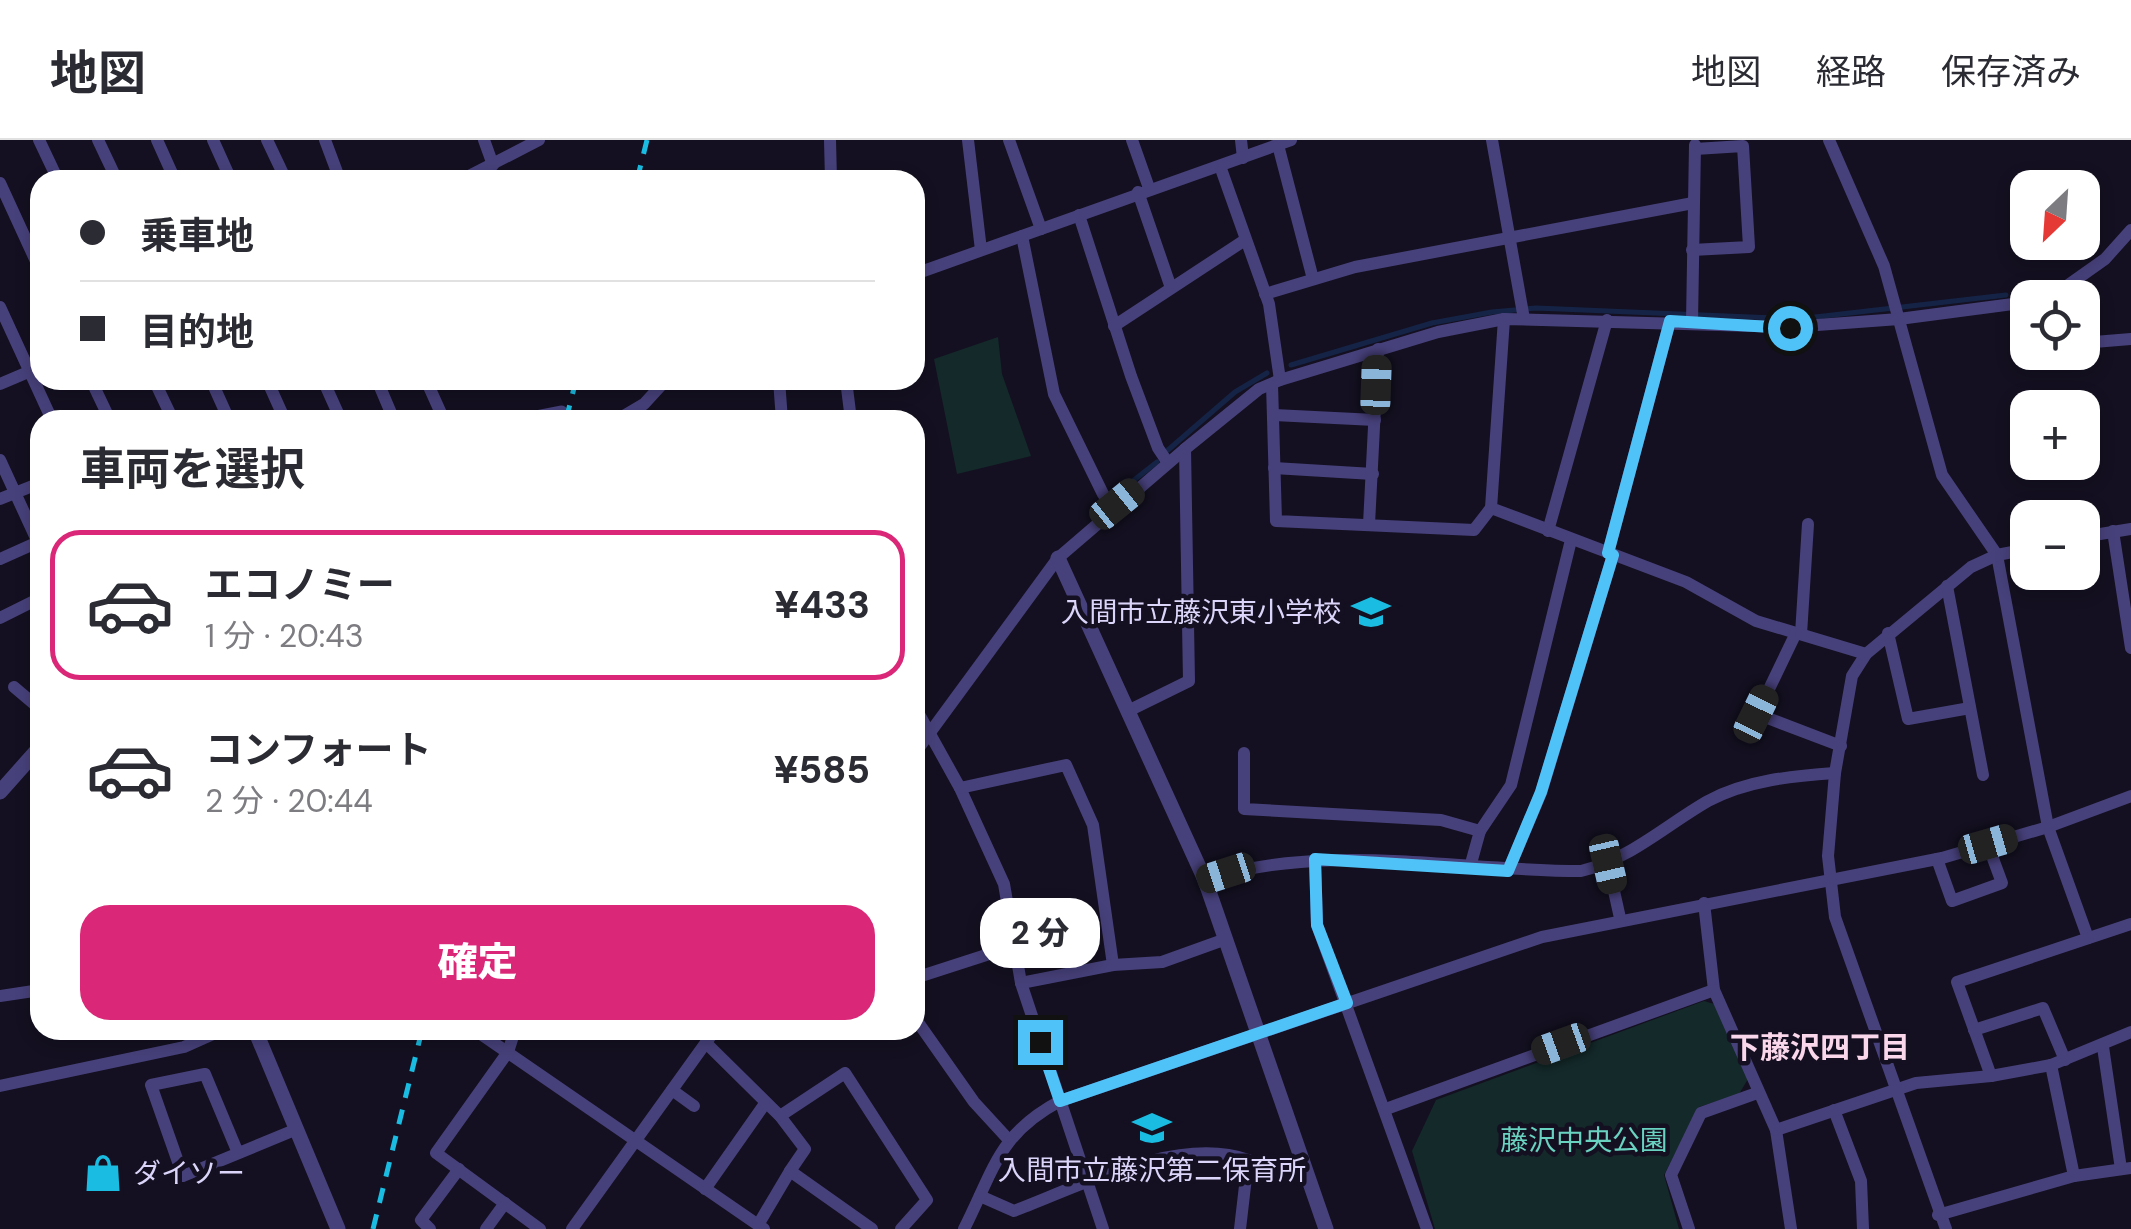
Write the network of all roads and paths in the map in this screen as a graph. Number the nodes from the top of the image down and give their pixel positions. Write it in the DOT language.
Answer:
graph roads {
  1 [pos="39,140"];
  2 [pos="98,140"];
  3 [pos="156,140"];
  4 [pos="212,140"];
  5 [pos="268,140"];
  6 [pos="325,140"];
  7 [pos="484,140"];
  8 [pos="538,140"];
  9 [pos="830,140"];
  10 [pos="968,140"];
  11 [pos="1010,140"];
  12 [pos="1132,140"];
  13 [pos="1240,140"];
  14 [pos="1492,140"];
  15 [pos="1829,140"];
  16 [pos="1284,142"];
  17 [pos="1695,144"];
  18 [pos="1243,158"];
  19 [pos="494,165"];
  20 [pos="1220,166"];
  21 [pos="53,170"];
  22 [pos="112,170"];
  23 [pos="171,170"];
  24 [pos="226,170"];
  25 [pos="282,170"];
  26 [pos="336,170"];
  27 [pos="483,170"];
  28 [pos="832,170"];
  29 [pos="0,183"];
  30 [pos="1144,190"];
  31 [pos="1693,203"];
  32 [pos="1079,216"];
  33 [pos="1041,229"];
  34 [pos="2131,230"];
  35 [pos="1022,236"];
  36 [pos="1510,236"];
  37 [pos="1244,240"];
  38 [pos="30,248"];
  39 [pos="982,250"];
  40 [pos="1692,250"];
  41 [pos="925,270"];
  42 [pos="1314,279"];
  43 [pos="2077,280"];
  44 [pos="1170,286"];
  45 [pos="1265,294"];
  46 [pos="2010,305"];
  47 [pos="0,307"];
  48 [pos="1504,319"];
  49 [pos="1524,319"];
  50 [pos="1607,320"];
  51 [pos="1899,320"];
  52 [pos="1670,321"];
  53 [pos="1692,322"];
  54 [pos="1114,326"];
  55 [pos="2131,339"];
  56 [pos="2100,342"];
  57 [pos="1378,349"];
  58 [pos="30,360"];
  59 [pos="30,371"];
  60 [pos="1276,382"];
  61 [pos="0,384"];
  62 [pos="657,390"];
  63 [pos="644,404"];
  64 [pos="634,410"];
  65 [pos="644,410"];
  66 [pos="1274,415"];
  67 [pos="1375,420"];
  68 [pos="1185,448"];
  69 [pos="0,460"];
  70 [pos="1168,463"];
  71 [pos="1274,468"];
  72 [pos="1373,474"];
  73 [pos="30,486"];
  74 [pos="14,493"];
  75 [pos="1104,494"];
  76 [pos="0,499"];
  77 [pos="1491,508"];
  78 [pos="1369,524"];
  79 [pos="1808,524"];
  80 [pos="30,526"];
  81 [pos="2131,529"];
  82 [pos="1548,531"];
  83 [pos="2114,531"];
  84 [pos="2100,534"];
  85 [pos="1571,540"];
  86 [pos="30,548"];
  87 [pos="2010,552"];
  88 [pos="1610,554"];
  89 [pos="1997,555"];
  90 [pos="1058,558"];
  91 [pos="0,559"];
  92 [pos="1947,586"];
  93 [pos="30,603"];
  94 [pos="0,618"];
  95 [pos="1799,633"];
  96 [pos="1888,633"];
  97 [pos="2131,648"];
  98 [pos="1866,654"];
  99 [pos="14,687"];
  100 [pos="30,701"];
  101 [pos="1970,708"];
  102 [pos="1128,710"];
  103 [pos="925,729"];
  104 [pos="928,736"];
  105 [pos="925,740"];
  106 [pos="1841,746"];
  107 [pos="1244,753"];
  108 [pos="30,757"];
  109 [pos="1836,773"];
  110 [pos="1983,774"];
  111 [pos="2,785"];
  112 [pos="960,788"];
  113 [pos="2131,796"];
  114 [pos="2048,827"];
  115 [pos="1480,831"];
  116 [pos="1988,844"];
  117 [pos="1315,859"];
  118 [pos="1936,859"];
  119 [pos="1608,864"];
  120 [pos="1470,867"];
  121 [pos="1508,871"];
  122 [pos="1829,878"];
  123 [pos="1206,880"];
  124 [pos="1704,902"];
  125 [pos="1620,918"];
  126 [pos="2131,924"];
  127 [pos="2088,938"];
  128 [pos="1226,940"];
  129 [pos="1014,946"];
  130 [pos="1113,966"];
  131 [pos="925,975"];
  132 [pos="1021,983"];
  133 [pos="1714,990"];
  134 [pos="30,992"];
  135 [pos="0,996"];
  136 [pos="1347,1003"];
  137 [pos="1974,1030"];
  138 [pos="925,1032"];
  139 [pos="1260,1032"];
  140 [pos="2131,1032"];
  141 [pos="201,1040"];
  142 [pos="259,1040"];
  143 [pos="490,1040"];
  144 [pos="512,1040"];
  145 [pos="708,1040"];
  146 [pos="706,1043"];
  147 [pos="2103,1048"];
  148 [pos="508,1052"];
  149 [pos="2058,1062"];
  150 [pos="1991,1076"];
  151 [pos="0,1086"];
  152 [pos="672,1090"];
  153 [pos="1896,1090"];
  154 [pos="1757,1093"];
  155 [pos="1060,1101"];
  156 [pos="764,1105"];
  157 [pos="694,1106"];
  158 [pos="1386,1109"];
  159 [pos="1834,1110"];
  160 [pos="780,1116"];
  161 [pos="297,1129"];
  162 [pos="1776,1130"];
  163 [pos="1008,1139"];
  164 [pos="634,1141"];
  165 [pos="238,1153"];
  166 [pos="2126,1168"];
  167 [pos="458,1169"];
  168 [pos="790,1170"];
  169 [pos="2074,1176"];
  170 [pos="1087,1184"];
  171 [pos="705,1189"];
  172 [pos="980,1196"];
  173 [pos="505,1203"];
  174 [pos="1938,1214"];
  175 [pos="761,1227"];
  176 [pos="338,1229"];
  177 [pos="430,1229"];
  178 [pos="486,1229"];
  179 [pos="540,1229"];
  180 [pos="572,1229"];
  181 [pos="872,1229"];
  182 [pos="901,1229"];
  183 [pos="964,1229"];
  184 [pos="1102,1229"];
  185 [pos="1240,1229"];
  186 [pos="1326,1229"];
  187 [pos="1427,1229"];
  188 [pos="1690,1229"];
  189 [pos="1791,1229"];
  190 [pos="1863,1229"];
  191 [pos="1946,1229"];
  1 -- 21 [label="street"];
  2 -- 22 [label="street"];
  3 -- 23 [label="street"];
  4 -- 24 [label="street"];
  5 -- 25 [label="street"];
  6 -- 26 [label="street"];
  7 -- 19 [label="street"];
  8 -- 19 [label="street"];
  9 -- 28 [label="street"];
  10 -- 39 [label="street"];
  11 -- 33 [label="street"];
  12 -- 30 [label="street"];
  13 -- 18 [label="street"];
  14 -- 36 [label="street"];
  15 -- 51 [label="street"];
  16 -- 18 [label="street"];
  16 -- 42 [label="street"];
  17 -- 31 [label="street"];
  17 -- 40 [label="street"];
  18 -- 20 [label="street"];
  19 -- 27 [label="street"];
  20 -- 30 [label="street"];
  20 -- 37 [label="street"];
  29 -- 38 [label="street"];
  30 -- 32 [label="street"];
  30 -- 44 [label="street"];
  31 -- 36 [label="street"];
  31 -- 40 [label="street"];
  32 -- 33 [label="street"];
  32 -- 54 [label="street"];
  33 -- 35 [label="street"];
  34 -- 43 [label="street"];
  35 -- 39 [label="street"];
  35 -- 75 [label="street"];
  36 -- 42 [label="street"];
  36 -- 49 [label="street"];
  37 -- 44 [label="street"];
  37 -- 45 [label="street"];
  39 -- 41 [label="street"];
  40 -- 53 [label="street"];
  42 -- 45 [label="street"];
  44 -- 54 [label="street"];
  45 -- 60 [label="street"];
  46 -- 51 [label="street"];
  47 -- 58 [label="street"];
  48 -- 49 [label="street"];
  48 -- 57 [label="street"];
  48 -- 77 [label="street"];
  49 -- 50 [label="street"];
  50 -- 52 [label="street"];
  50 -- 82 [label="street"];
  51 -- 53 [label="street"];
  51 -- 89 [label="street"];
  52 -- 53 [label="street"];
  52 -- 88 [label="street"];
  54 -- 70 [label="street"];
  55 -- 56 [label="street"];
  57 -- 60 [label="street"];
  57 -- 67 [label="street"];
  59 -- 61 [label="street"];
  60 -- 66 [label="street"];
  60 -- 68 [label="street"];
  62 -- 63 [label="street"];
  63 -- 64 [label="street"];
  63 -- 65 [label="street"];
  66 -- 67 [label="street"];
  66 -- 71 [label="street"];
  67 -- 72 [label="street"];
  68 -- 70 [label="street"];
  68 -- 102 [label="street"];
  69 -- 74 [label="street"];
  70 -- 90 [label="street"];
  71 -- 72 [label="street"];
  71 -- 78 [label="street"];
  72 -- 78 [label="street"];
  73 -- 74 [label="street"];
  74 -- 76 [label="street"];
  74 -- 80 [label="street"];
  77 -- 78 [label="street"];
  77 -- 82 [label="street"];
  79 -- 95 [label="street"];
  81 -- 83 [label="street"];
  82 -- 85 [label="street"];
  83 -- 84 [label="street"];
  83 -- 97 [label="street"];
  85 -- 88 [label="street"];
  85 -- 115 [label="street"];
  86 -- 91 [label="street"];
  87 -- 89 [label="street"];
  88 -- 95 [label="street"];
  88 -- 121 [label="street"];
  89 -- 92 [label="street"];
  89 -- 114 [label="street"];
  90 -- 102 [label="street"];
  90 -- 104 [label="street"];
  92 -- 96 [label="street"];
  92 -- 101 [label="street"];
  93 -- 94 [label="street"];
  95 -- 98 [label="street"];
  95 -- 106 [label="street"];
  96 -- 98 [label="street"];
  96 -- 101 [label="street"];
  98 -- 106 [label="street"];
  99 -- 100 [label="street"];
  101 -- 110 [label="street"];
  102 -- 123 [label="street"];
  103 -- 104 [label="street"];
  104 -- 105 [label="street"];
  104 -- 112 [label="street"];
  106 -- 109 [label="street"];
  107 -- 115 [label="street"];
  108 -- 111 [label="street"];
  109 -- 119 [label="street"];
  109 -- 122 [label="street"];
  112 -- 129 [label="street"];
  112 -- 130 [label="street"];
  113 -- 114 [label="street"];
  114 -- 116 [label="street"];
  114 -- 127 [label="street"];
  115 -- 120 [label="street"];
  116 -- 118 [label="street"];
  116 -- 118 [label="street"];
  117 -- 120 [label="street"];
  117 -- 123 [label="street"];
  117 -- 136 [label="street"];
  118 -- 122 [label="street"];
  119 -- 121 [label="street"];
  119 -- 125 [label="street"];
  120 -- 121 [label="street"];
  122 -- 124 [label="street"];
  122 -- 153 [label="street"];
  123 -- 128 [label="street"];
  124 -- 125 [label="street"];
  124 -- 133 [label="street"];
  125 -- 136 [label="street"];
  126 -- 127 [label="street"];
  127 -- 137 [label="street"];
  128 -- 130 [label="street"];
  128 -- 139 [label="street"];
  129 -- 131 [label="street"];
  129 -- 132 [label="street"];
  130 -- 132 [label="street"];
  132 -- 155 [label="street"];
  133 -- 154 [label="street"];
  133 -- 158 [label="street"];
  134 -- 135 [label="street"];
  136 -- 139 [label="street"];
  136 -- 158 [label="street"];
  137 -- 149 [label="street"];
  137 -- 150 [label="street"];
  138 -- 163 [label="street"];
  139 -- 155 [label="street"];
  139 -- 186 [label="street"];
  140 -- 147 [label="street"];
  141 -- 151 [label="street"];
  142 -- 161 [label="street"];
  143 -- 148 [label="street"];
  144 -- 148 [label="street"];
  145 -- 146 [label="street"];
  146 -- 152 [label="street"];
  146 -- 156 [label="street"];
  147 -- 149 [label="street"];
  147 -- 166 [label="street"];
  148 -- 164 [label="street"];
  148 -- 167 [label="street"];
  149 -- 150 [label="street"];
  149 -- 169 [label="street"];
  150 -- 153 [label="street"];
  152 -- 157 [label="street"];
  152 -- 164 [label="street"];
  153 -- 159 [label="street"];
  153 -- 174 [label="street"];
  154 -- 162 [label="street"];
  154 -- 188 [label="street"];
  155 -- 163 [label="street"];
  155 -- 170 [label="street"];
  156 -- 160 [label="street"];
  156 -- 171 [label="street"];
  158 -- 187 [label="street"];
  159 -- 162 [label="street"];
  159 -- 190 [label="street"];
  160 -- 168 [label="street"];
  160 -- 182 [label="street"];
  161 -- 165 [label="street"];
  161 -- 176 [label="street"];
  162 -- 189 [label="street"];
  163 -- 172 [label="street"];
  164 -- 171 [label="street"];
  164 -- 180 [label="street"];
  165 -- 165 [label="street"];
  166 -- 169 [label="street"];
  167 -- 173 [label="street"];
  167 -- 177 [label="street"];
  168 -- 175 [label="street"];
  168 -- 181 [label="street"];
  169 -- 174 [label="street"];
  170 -- 172 [label="street"];
  170 -- 184 [label="street"];
  170 -- 185 [label="street"];
  171 -- 175 [label="street"];
  172 -- 183 [label="street"];
  173 -- 178 [label="street"];
  173 -- 179 [label="street"];
  174 -- 191 [label="street"];
}
